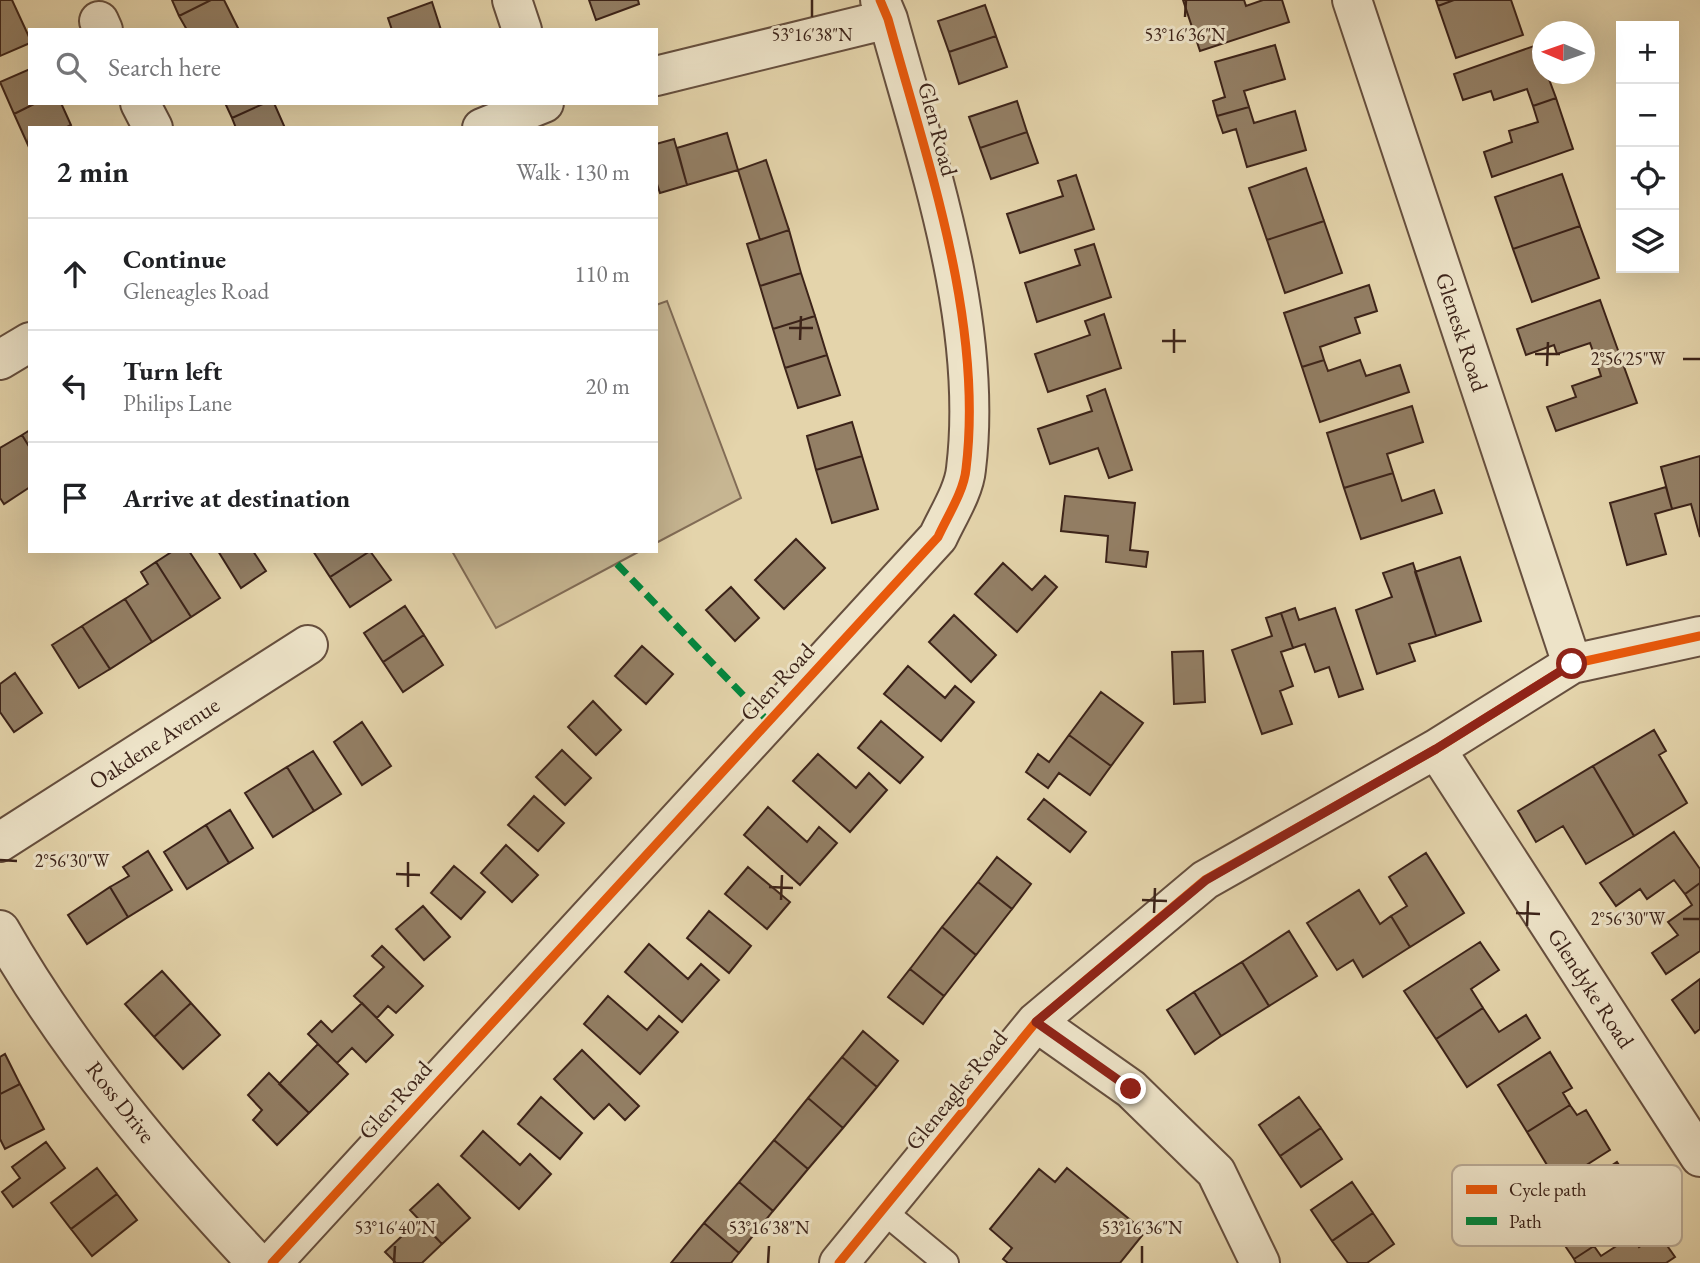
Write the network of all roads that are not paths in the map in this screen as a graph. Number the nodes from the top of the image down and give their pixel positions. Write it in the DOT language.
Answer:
graph roads {
  1 [pos="512,0"];
  2 [pos="1352,0"];
  3 [pos="884,10"];
  4 [pos="521,28"];
  5 [pos="658,75"];
  6 [pos="141,105"];
  7 [pos="539,105"];
  8 [pos="152,126"];
  9 [pos="487,126"];
  10 [pos="28,343"];
  11 [pos="0,360"];
  12 [pos="1700,636"];
  13 [pos="307,645"];
  14 [pos="1572,664"];
  15 [pos="1436,749"];
  16 [pos="0,842"];
  17 [pos="0,930"];
  18 [pos="1036,1022"];
  19 [pos="1700,1157"];
  20 [pos="883,1210"];
  21 [pos="257,1263"];
  22 [pos="272,1263"];
  23 [pos="839,1263"];
  24 [pos="946,1263"];
  25 [pos="1260,1263"];
  1 -- 4 [label="street"];
  2 -- 14 [label="street, Glenesk Road"];
  3 -- 5 [label="street"];
  3 -- 22 [label="street, Glen Road"];
  6 -- 8 [label="street"];
  7 -- 9 [label="street"];
  10 -- 11 [label="street"];
  12 -- 14 [label="street, Gleneagles Road"];
  13 -- 16 [label="street, Oakdene Avenue"];
  14 -- 15 [label="street, Gleneagles Road"];
  15 -- 18 [label="street, Gleneagles Road"];
  15 -- 19 [label="street, Glendyke Road"];
  17 -- 21 [label="street, Ross Drive"];
  18 -- 20 [label="street, Gleneagles Road"];
  18 -- 25 [label="street"];
  20 -- 23 [label="street, Gleneagles Road"];
  20 -- 24 [label="lane"];
}
